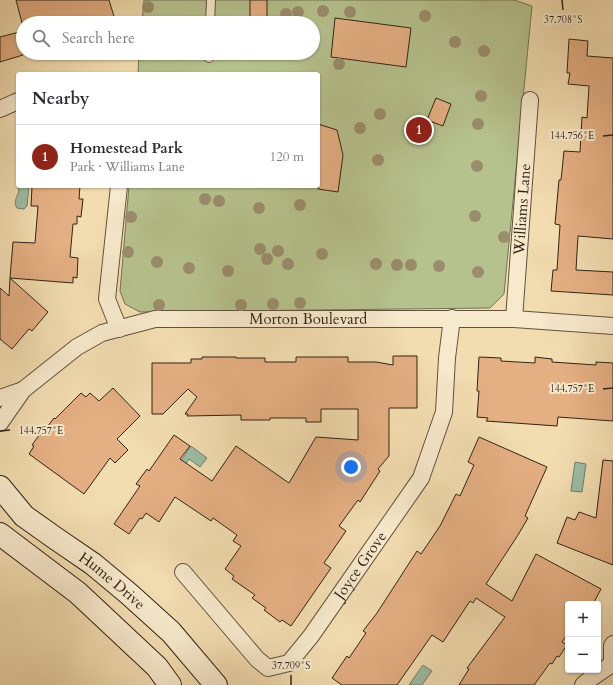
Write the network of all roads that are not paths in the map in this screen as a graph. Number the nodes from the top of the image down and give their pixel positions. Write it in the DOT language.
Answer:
graph roads {
  1 [pos="211,0"];
  2 [pos="210,16"];
  3 [pos="530,100"];
  4 [pos="16,102"];
  5 [pos="0,109"];
  6 [pos="119,188"];
  7 [pos="452,318"];
  8 [pos="514,319"];
  9 [pos="613,326"];
  10 [pos="119,329"];
  11 [pos="23,390"];
  12 [pos="0,398"];
  13 [pos="0,423"];
  14 [pos="0,487"];
  15 [pos="0,534"];
  16 [pos="183,572"];
  17 [pos="613,644"];
  18 [pos="613,665"];
  19 [pos="170,685"];
  20 [pos="216,685"];
  21 [pos="583,685"];
  1 -- 2 [label="lane"];
  3 -- 8 [label="street, Williams Lane"];
  4 -- 5 [label="street"];
  6 -- 10 [label="street"];
  7 -- 8 [label="street, Morton Boulevard"];
  7 -- 10 [label="street, Morton Boulevard"];
  7 -- 16 [label="street, Joyce Grove"];
  8 -- 9 [label="street, Morton Boulevard"];
  10 -- 11 [label="street, Morton Boulevard"];
  11 -- 12 [label="street, Morton Boulevard"];
  11 -- 13 [label="street, Morton Boulevard"];
  14 -- 20 [label="street, Hume Drive"];
  15 -- 19 [label="street, Hume Drive"];
  17 -- 18 [label="street"];
  18 -- 21 [label="street"];
}
